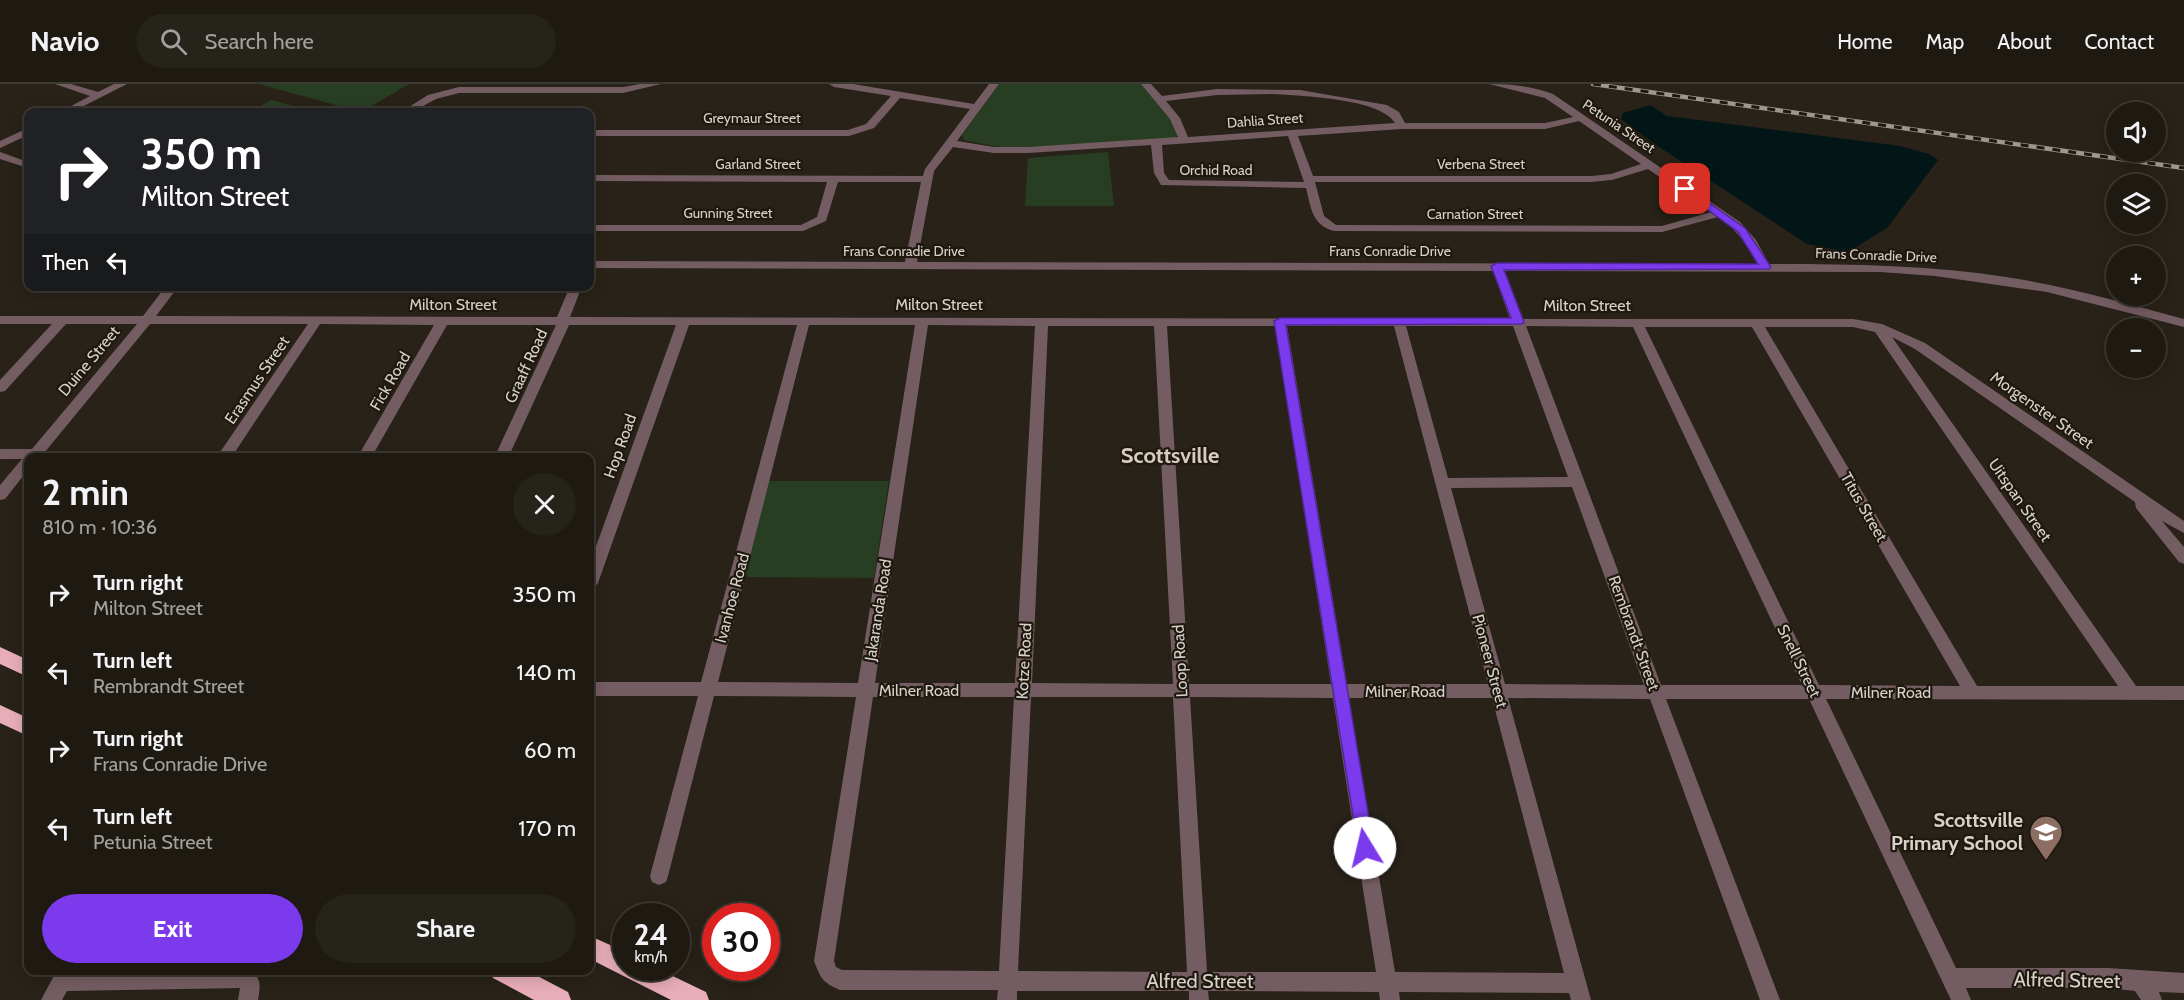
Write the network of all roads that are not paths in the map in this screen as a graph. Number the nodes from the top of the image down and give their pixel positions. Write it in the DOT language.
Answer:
graph roads {
  1 [pos="60,84"];
  2 [pos="122,84"];
  3 [pos="656,84"];
  4 [pos="834,84"];
  5 [pos="994,84"];
  6 [pos="1146,84"];
  7 [pos="1494,84"];
  8 [pos="898,94"];
  9 [pos="99,96"];
  10 [pos="1161,99"];
  11 [pos="977,107"];
  12 [pos="74,108"];
  13 [pos="413,108"];
  14 [pos="1581,118"];
  15 [pos="1402,126"];
  16 [pos="24,133"];
  17 [pos="594,133"];
  18 [pos="1292,134"];
  19 [pos="1184,140"];
  20 [pos="1156,142"];
  21 [pos="950,143"];
  22 [pos="0,145"];
  23 [pos="0,155"];
  24 [pos="24,164"];
  25 [pos="1650,165"];
  26 [pos="594,178"];
  27 [pos="833,179"];
  28 [pos="926,179"];
  29 [pos="1310,182"];
  30 [pos="1720,213"];
  31 [pos="594,228"];
  32 [pos="594,265"];
  33 [pos="910,266"];
  34 [pos="1497,266"];
  35 [pos="1765,267"];
  36 [pos="168,291"];
  37 [pos="574,291"];
  38 [pos="0,320"];
  39 [pos="63,320"];
  40 [pos="146,320"];
  41 [pos="317,320"];
  42 [pos="443,320"];
  43 [pos="563,321"];
  44 [pos="684,321"];
  45 [pos="804,321"];
  46 [pos="922,321"];
  47 [pos="1042,321"];
  48 [pos="1160,321"];
  49 [pos="1280,321"];
  50 [pos="1399,322"];
  51 [pos="1518,322"];
  52 [pos="1637,322"];
  53 [pos="1756,322"];
  54 [pos="2184,324"];
  55 [pos="1878,327"];
  56 [pos="0,388"];
  57 [pos="36,453"];
  58 [pos="226,453"];
  59 [pos="367,453"];
  60 [pos="503,453"];
  61 [pos="0,454"];
  62 [pos="24,457"];
  63 [pos="24,467"];
  64 [pos="1442,483"];
  65 [pos="1578,483"];
  66 [pos="2132,492"];
  67 [pos="0,495"];
  68 [pos="2184,528"];
  69 [pos="2184,558"];
  70 [pos="594,572"];
  71 [pos="0,655"];
  72 [pos="24,667"];
  73 [pos="594,689"];
  74 [pos="708,690"];
  75 [pos="866,690"];
  76 [pos="1023,690"];
  77 [pos="1181,691"];
  78 [pos="1340,691"];
  79 [pos="1498,692"];
  80 [pos="1655,692"];
  81 [pos="1814,692"];
  82 [pos="1972,692"];
  83 [pos="2132,693"];
  84 [pos="2184,693"];
  85 [pos="0,713"];
  86 [pos="24,726"];
  87 [pos="659,876"];
  88 [pos="594,949"];
  89 [pos="612,957"];
  90 [pos="826,970"];
  91 [pos="511,975"];
  92 [pos="65,976"];
  93 [pos="1951,978"];
  94 [pos="659,981"];
  95 [pos="2141,982"];
  96 [pos="2184,983"];
  97 [pos="1007,990"];
  98 [pos="1199,991"];
  99 [pos="1389,991"];
  100 [pos="250,992"];
  101 [pos="1579,992"];
  102 [pos="51,1000"];
  103 [pos="559,1000"];
  104 [pos="698,1000"];
  105 [pos="1770,1000"];
  106 [pos="1961,1000"];
  107 [pos="2152,1000"];
  1 -- 9 [label="street"];
  2 -- 9 [label="street"];
  3 -- 13 [label="street"];
  4 -- 8 [label="street"];
  5 -- 11 [label="street"];
  6 -- 10 [label="street"];
  7 -- 14 [label="street, Petunia Street"];
  8 -- 11 [label="street"];
  8 -- 17 [label="street, Greymaur Street"];
  9 -- 12 [label="street"];
  10 -- 15 [label="street"];
  10 -- 19 [label="street"];
  11 -- 21 [label="street"];
  14 -- 15 [label="street, Dahlia Street"];
  14 -- 25 [label="street, Petunia Street"];
  15 -- 18 [label="street, Dahlia Street"];
  16 -- 22 [label="street"];
  18 -- 19 [label="street, Dahlia Street"];
  18 -- 29 [label="street, Carnation Street"];
  19 -- 20 [label="street, Dahlia Street"];
  20 -- 21 [label="street, Dahlia Street"];
  20 -- 29 [label="street, Orchid Road"];
  21 -- 28 [label="street"];
  23 -- 24 [label="street"];
  25 -- 29 [label="street, Verbena Street"];
  25 -- 30 [label="street, Petunia Street"];
  26 -- 27 [label="street, Garland Street"];
  27 -- 28 [label="street, Garland Street"];
  27 -- 31 [label="street, Gunning Street"];
  28 -- 33 [label="street"];
  29 -- 30 [label="street, Carnation Street"];
  30 -- 35 [label="street, Petunia Street"];
  32 -- 33 [label="street, Frans Conradie Drive"];
  33 -- 34 [label="street, Frans Conradie Drive"];
  34 -- 35 [label="street, Frans Conradie Drive"];
  34 -- 51 [label="street, Rembrandt Street"];
  35 -- 54 [label="street, Frans Conradie Drive"];
  36 -- 40 [label="street, Duine Street"];
  37 -- 43 [label="street, Graaff Road"];
  38 -- 39 [label="street, Milton Street"];
  39 -- 40 [label="street, Milton Street"];
  39 -- 56 [label="street"];
  40 -- 41 [label="street, Milton Street"];
  40 -- 57 [label="street, Duine Street"];
  41 -- 42 [label="street, Milton Street"];
  41 -- 58 [label="street, Erasmus Street"];
  42 -- 43 [label="street, Milton Street"];
  42 -- 59 [label="street, Fick Road"];
  43 -- 44 [label="street, Milton Street"];
  43 -- 60 [label="street, Graaff Road"];
  44 -- 45 [label="street, Milton Street"];
  44 -- 70 [label="street, Hop Road"];
  45 -- 46 [label="street, Milton Street"];
  45 -- 74 [label="street, Ivanhoe Road"];
  46 -- 47 [label="street, Milton Street"];
  46 -- 75 [label="street, Jakaranda Road"];
  47 -- 48 [label="street, Milton Street"];
  47 -- 76 [label="street, Kotze Road"];
  48 -- 49 [label="street, Milton Street"];
  48 -- 77 [label="street, Loop Road"];
  49 -- 50 [label="street, Milton Street"];
  49 -- 78 [label="street"];
  50 -- 51 [label="street, Milton Street"];
  50 -- 64 [label="street, Pioneer Street"];
  51 -- 52 [label="street, Milton Street"];
  51 -- 65 [label="street, Rembrandt Street"];
  52 -- 53 [label="street, Milton Street"];
  52 -- 81 [label="street, Snell Street"];
  53 -- 55 [label="street, Milton Street"];
  53 -- 82 [label="street, Titus Street"];
  55 -- 66 [label="street, Morgenster Street"];
  55 -- 83 [label="street, Uitspan Street"];
  61 -- 62 [label="street"];
  63 -- 67 [label="street, Duine Street"];
  64 -- 65 [label="street"];
  64 -- 79 [label="street, Pioneer Street"];
  65 -- 80 [label="street, Rembrandt Street"];
  66 -- 68 [label="street, Morgenster Street"];
  66 -- 69 [label="street"];
  71 -- 72 [label="highway"];
  73 -- 74 [label="street, Milner Road"];
  74 -- 75 [label="street, Milner Road"];
  74 -- 87 [label="street, Ivanhoe Road"];
  75 -- 76 [label="street, Milner Road"];
  75 -- 90 [label="street, Jakaranda Road"];
  76 -- 77 [label="street, Milner Road"];
  76 -- 97 [label="street, Kotze Road"];
  77 -- 78 [label="street, Milner Road"];
  77 -- 98 [label="street, Loop Road"];
  78 -- 79 [label="street, Milner Road"];
  78 -- 99 [label="street"];
  79 -- 80 [label="street, Milner Road"];
  79 -- 101 [label="street, Pioneer Street"];
  80 -- 81 [label="street, Milner Road"];
  80 -- 105 [label="street, Rembrandt Street"];
  81 -- 82 [label="street, Milner Road"];
  81 -- 93 [label="street, Snell Street"];
  82 -- 83 [label="street, Milner Road"];
  83 -- 84 [label="street, Milner Road"];
  85 -- 86 [label="highway"];
  88 -- 89 [label="highway"];
  90 -- 97 [label="street, Alfred Street"];
  91 -- 103 [label="highway"];
  92 -- 100 [label="street"];
  92 -- 102 [label="street"];
  93 -- 95 [label="street, Alfred Street"];
  93 -- 106 [label="street, Snell Street"];
  94 -- 104 [label="highway"];
  95 -- 96 [label="street, Alfred Street"];
  95 -- 107 [label="street"];
  97 -- 98 [label="street, Alfred Street"];
  98 -- 99 [label="street, Alfred Street"];
  99 -- 101 [label="street, Alfred Street"];
}
